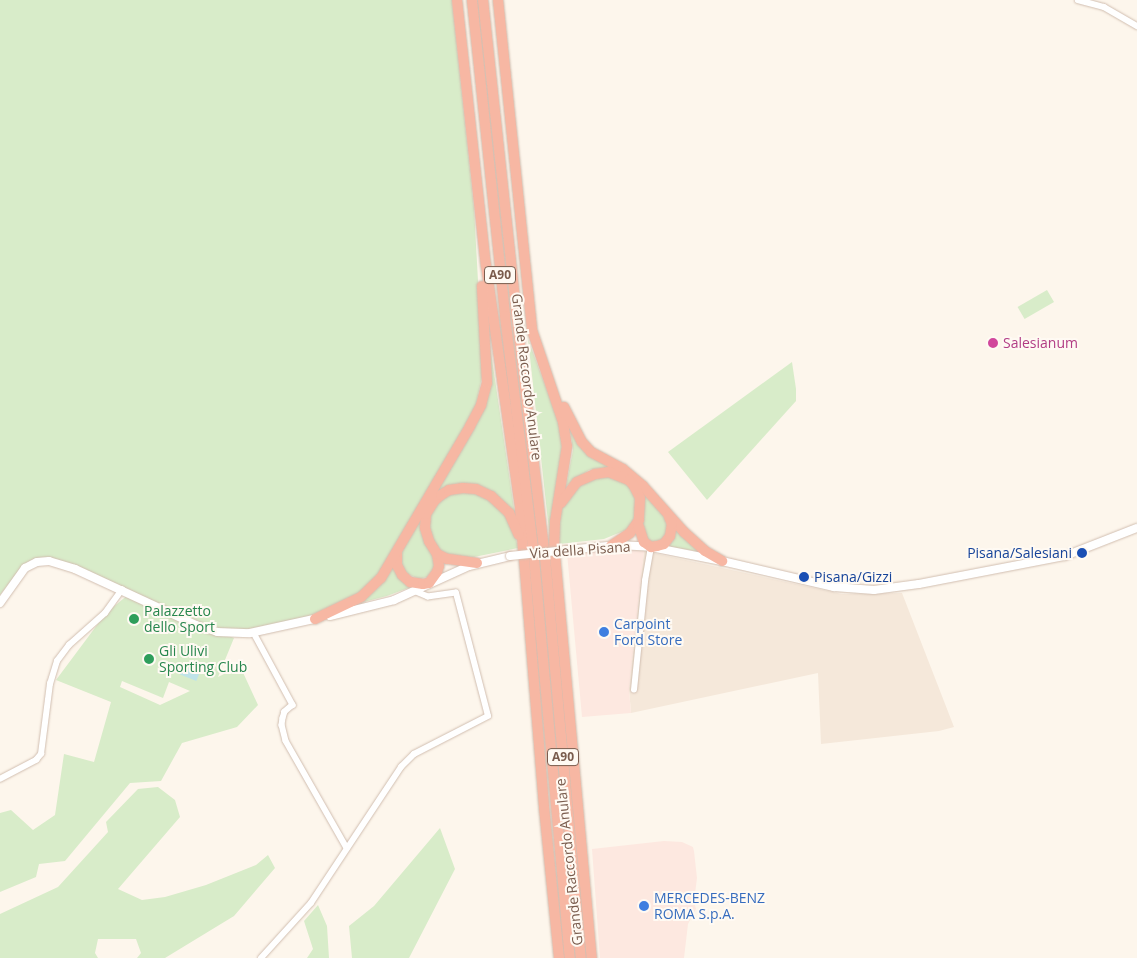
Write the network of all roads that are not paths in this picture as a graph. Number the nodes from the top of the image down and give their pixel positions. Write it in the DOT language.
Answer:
graph roads {
  1 [pos="458,0"];
  2 [pos="472,0"];
  3 [pos="483,0"];
  4 [pos="498,0"];
  5 [pos="1078,0"];
  6 [pos="1137,26"];
  7 [pos="477,188"];
  8 [pos="536,347"];
  9 [pos="557,511"];
  10 [pos="667,514"];
  11 [pos="638,524"];
  12 [pos="1137,528"];
  13 [pos="611,546"];
  14 [pos="651,547"];
  15 [pos="527,551"];
  16 [pos="550,552"];
  17 [pos="397,554"];
  18 [pos="438,554"];
  19 [pos="722,561"];
  20 [pos="477,563"];
  21 [pos="429,583"];
  22 [pos="122,590"];
  23 [pos="414,591"];
  24 [pos="0,603"];
  25 [pos="315,619"];
  26 [pos="254,633"];
  27 [pos="634,690"];
  28 [pos="0,779"];
  29 [pos="347,848"];
  30 [pos="261,958"];
  31 [pos="559,958"];
  32 [pos="570,958"];
  33 [pos="581,958"];
  34 [pos="592,958"];
  1 -- 7 [label="highway"];
  2 -- 15 [label="highway, Grande Raccordo Anulare / A90"];
  3 -- 16 [label="highway, Grande Raccordo Anulare / A90"];
  4 -- 8 [label="highway, Grande Raccordo Anulare"];
  5 -- 6 [label="street"];
  7 -- 15 [label="highway"];
  7 -- 17 [label="highway"];
  8 -- 9 [label="highway, Grande Raccordo Anulare"];
  8 -- 10 [label="highway"];
  9 -- 11 [label="highway"];
  9 -- 16 [label="highway, Grande Raccordo Anulare"];
  10 -- 14 [label="highway"];
  10 -- 19 [label="highway"];
  11 -- 13 [label="highway"];
  11 -- 14 [label="highway"];
  12 -- 19 [label="main road, Via della Pisana"];
  13 -- 14 [label="main road, Via della Pisana"];
  13 -- 20 [label="main road, Via della Pisana, bridge"];
  14 -- 19 [label="main road, Via della Pisana"];
  14 -- 27 [label="street"];
  15 -- 18 [label="highway"];
  15 -- 31 [label="highway, Grande Raccordo Anulare"];
  15 -- 32 [label="highway, Grande Raccordo Anulare / A90"];
  16 -- 33 [label="highway, Grande Raccordo Anulare / A90"];
  16 -- 34 [label="highway, Grande Raccordo Anulare"];
  17 -- 21 [label="highway"];
  17 -- 25 [label="highway"];
  18 -- 20 [label="highway"];
  18 -- 21 [label="highway"];
  20 -- 21 [label="main road, Via della Pisana"];
  21 -- 23 [label="main road, Via della Pisana"];
  22 -- 24 [label="main road, Via della Pisana"];
  22 -- 26 [label="main road, Via della Pisana"];
  22 -- 28 [label="street"];
  23 -- 25 [label="main road, Via della Pisana"];
  23 -- 29 [label="street"];
  25 -- 26 [label="main road, Via della Pisana"];
  26 -- 29 [label="street"];
  29 -- 30 [label="street"];
}
